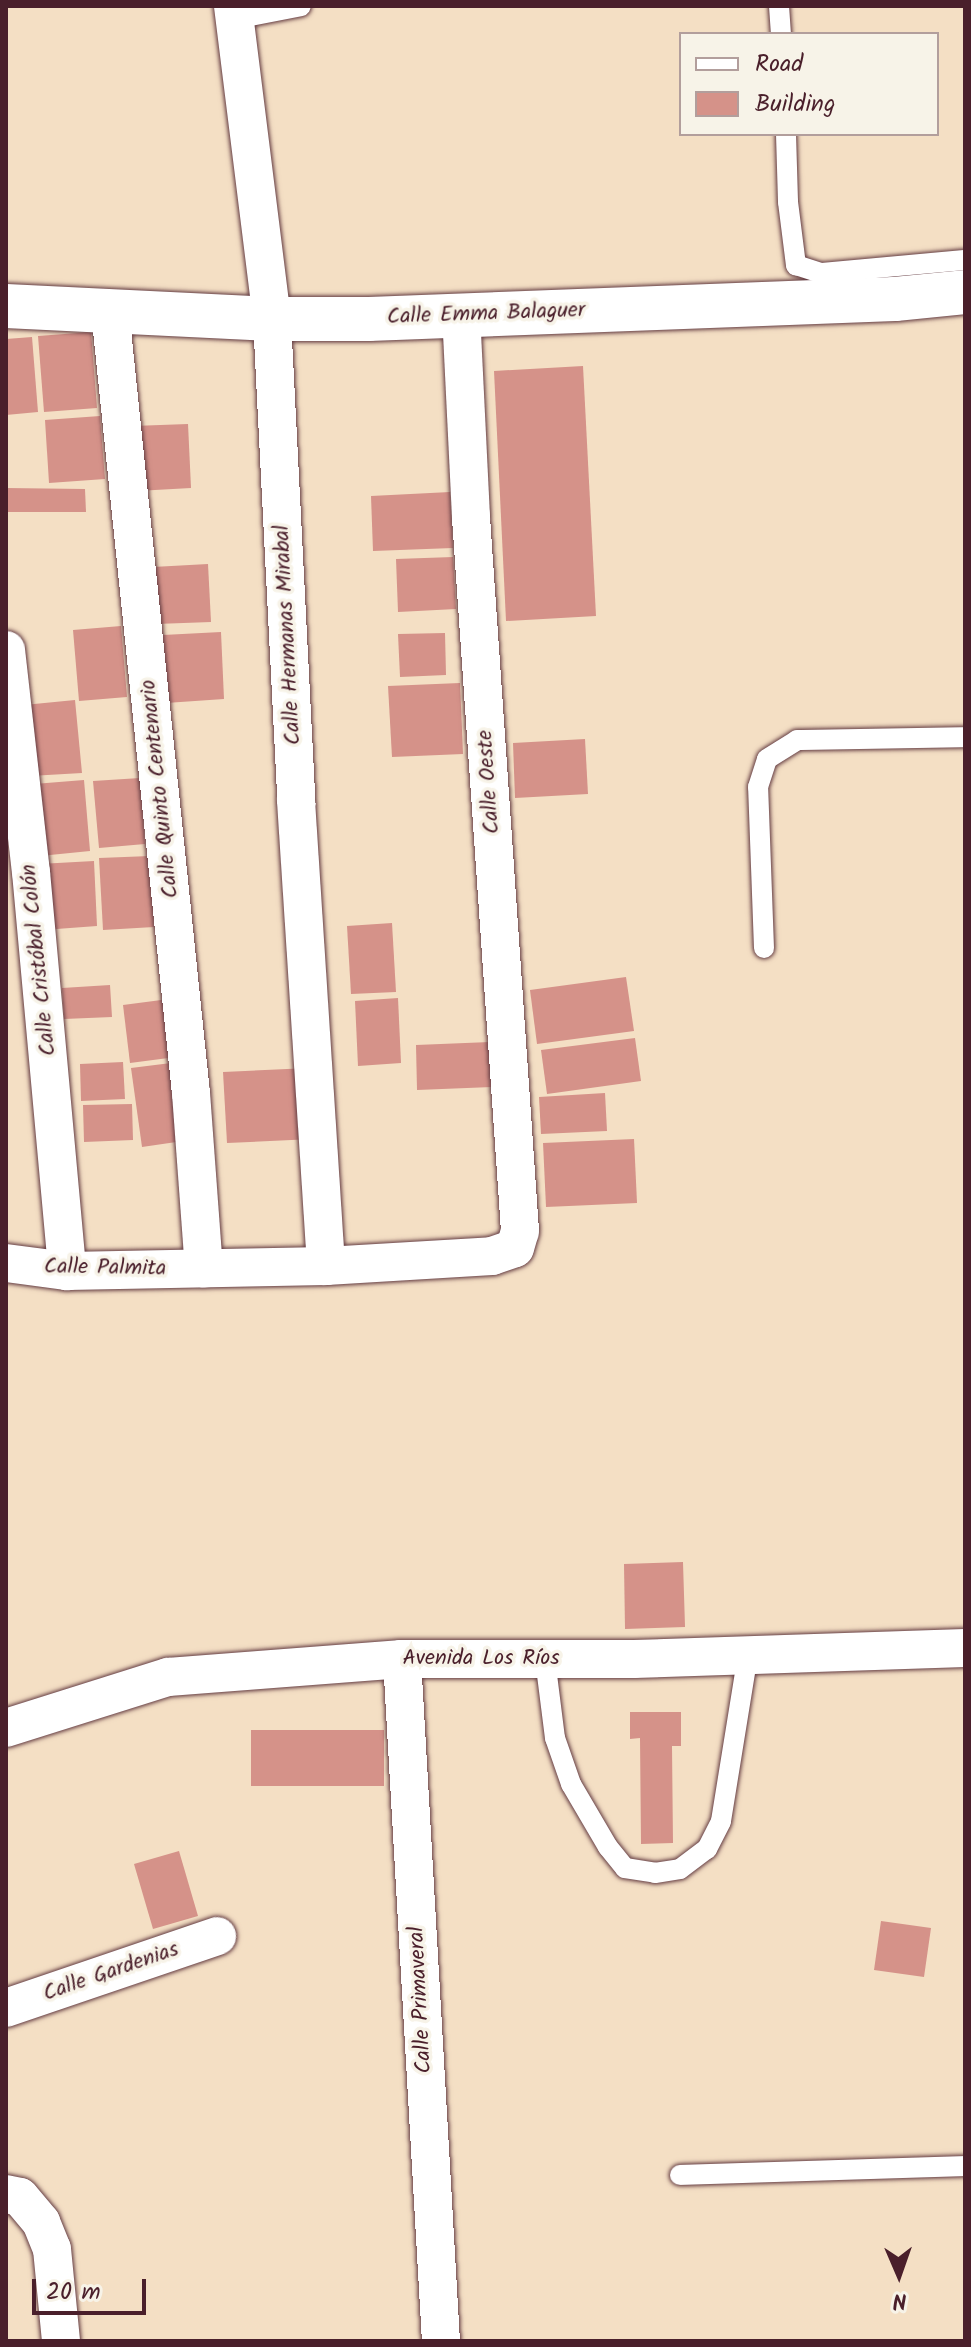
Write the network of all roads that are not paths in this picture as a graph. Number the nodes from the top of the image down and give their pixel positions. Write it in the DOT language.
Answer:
graph roads {
  1 [pos="301,6"];
  2 [pos="779,6"];
  3 [pos="234,13"];
  4 [pos="781,32"];
  5 [pos="786,136"];
  6 [pos="965,260"];
  7 [pos="965,292"];
  8 [pos="6,306"];
  9 [pos="110,311"];
  10 [pos="461,315"];
  11 [pos="272,319"];
  12 [pos="6,650"];
  13 [pos="965,737"];
  14 [pos="764,948"];
  15 [pos="515,1248"];
  16 [pos="6,1263"];
  17 [pos="326,1266"];
  18 [pos="204,1269"];
  19 [pos="67,1271"];
  20 [pos="965,1648"];
  21 [pos="748,1655"];
  22 [pos="402,1659"];
  23 [pos="545,1659"];
  24 [pos="6,1728"];
  25 [pos="217,1936"];
  26 [pos="6,2008"];
  27 [pos="965,2166"];
  28 [pos="680,2175"];
  29 [pos="6,2194"];
  30 [pos="61,2341"];
  31 [pos="441,2341"];
  1 -- 3 [label="lane"];
  2 -- 4 [label="lane"];
  3 -- 11 [label="street, Calle Hermanas Mirabal"];
  5 -- 6 [label="lane"];
  7 -- 10 [label="street, Calle Emma Balaguer"];
  8 -- 9 [label="street, Calle Emma Balaguer"];
  9 -- 11 [label="street, Calle Emma Balaguer"];
  9 -- 18 [label="street, Calle Quinto Centenario"];
  10 -- 11 [label="street, Calle Emma Balaguer"];
  10 -- 15 [label="street, Calle Oeste"];
  11 -- 17 [label="street, Calle Hermanas Mirabal"];
  12 -- 19 [label="street, Calle Cristóbal Colón"];
  13 -- 14 [label="lane"];
  15 -- 17 [label="street, Calle Palmita"];
  16 -- 19 [label="street, Calle Palmita"];
  17 -- 18 [label="street, Calle Palmita"];
  18 -- 19 [label="street, Calle Palmita"];
  20 -- 21 [label="street, Avenida Los Ríos"];
  21 -- 23 [label="street, Avenida Los Ríos"];
  21 -- 23 [label="lane"];
  22 -- 23 [label="street, Avenida Los Ríos"];
  22 -- 24 [label="street, Avenida Los Ríos"];
  22 -- 31 [label="street, Calle Primaveral"];
  25 -- 26 [label="street, Calle Gardenias"];
  27 -- 28 [label="lane"];
  29 -- 30 [label="street"];
}
